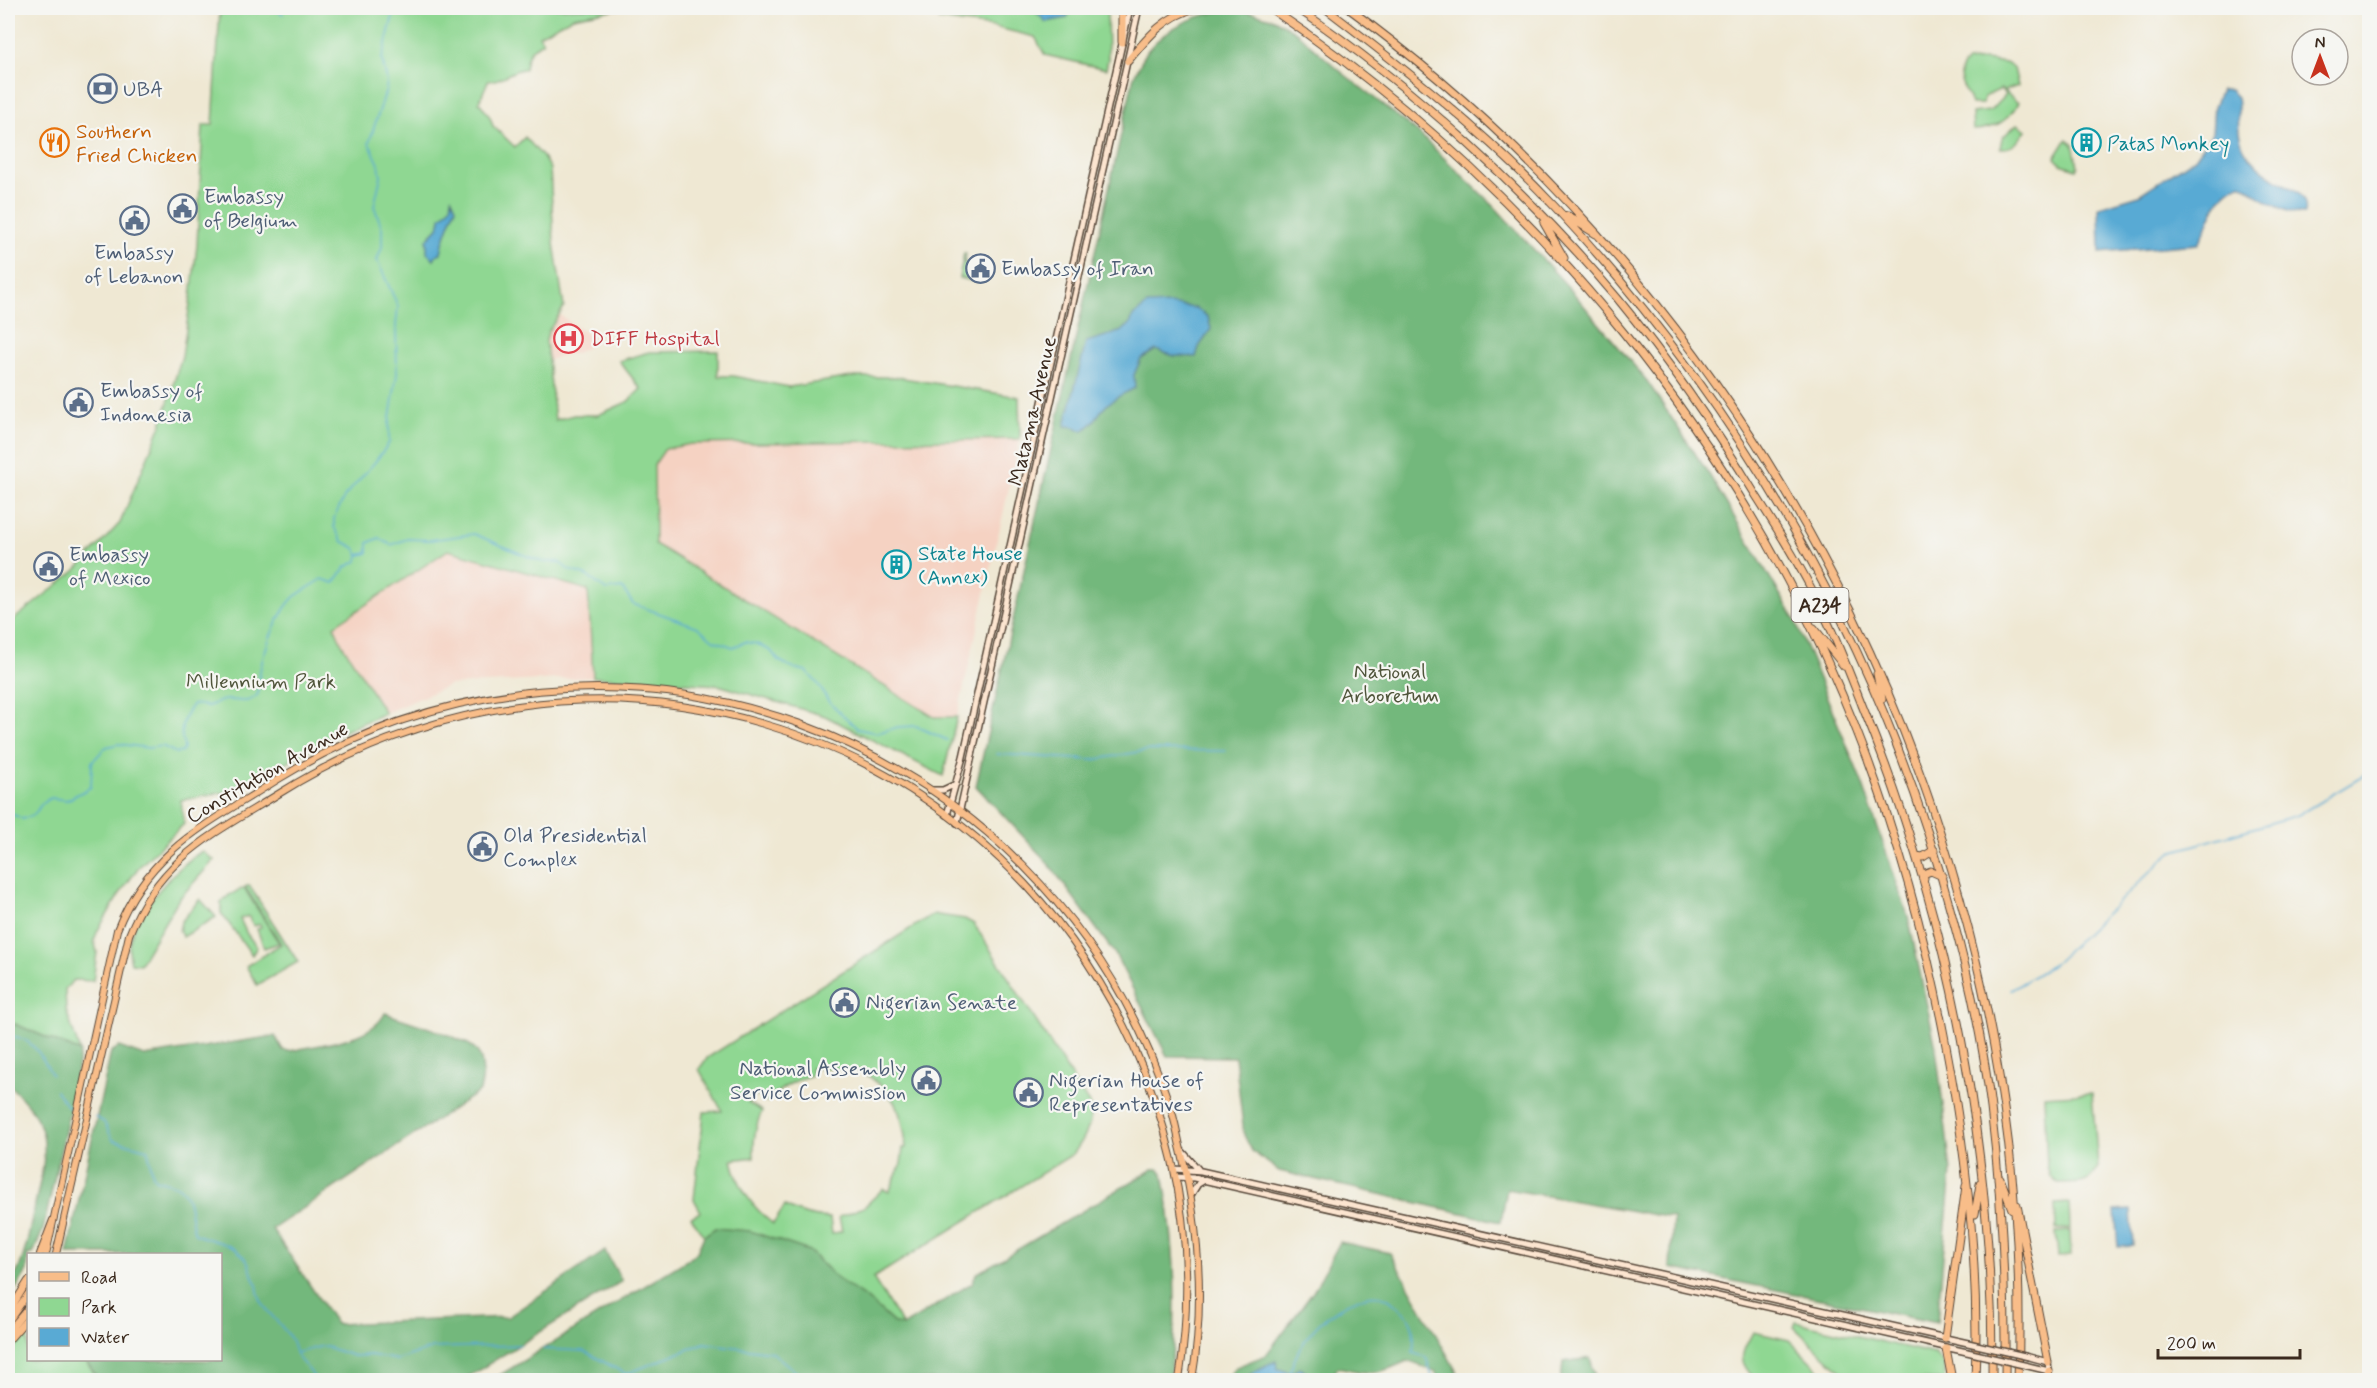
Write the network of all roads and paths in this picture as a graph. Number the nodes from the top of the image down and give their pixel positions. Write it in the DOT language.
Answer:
graph roads {
  1 [pos="1122,8"];
  2 [pos="1130,8"];
  3 [pos="1139,8"];
  4 [pos="1196,8"];
  5 [pos="1270,8"];
  6 [pos="1297,8"];
  7 [pos="1325,8"];
  8 [pos="1348,8"];
  9 [pos="1122,42"];
  10 [pos="1128,61"];
  11 [pos="1107,108"];
  12 [pos="1116,111"];
  13 [pos="1554,205"];
  14 [pos="1538,213"];
  15 [pos="1598,236"];
  16 [pos="1569,267"];
  17 [pos="1015,519"];
  18 [pos="1024,521"];
  19 [pos="1805,617"];
  20 [pos="1873,656"];
  21 [pos="1849,673"];
  22 [pos="1887,719"];
  23 [pos="956,784"];
  24 [pos="930,790"];
  25 [pos="951,804"];
  26 [pos="960,810"];
  27 [pos="947,815"];
  28 [pos="957,823"];
  29 [pos="1934,850"];
  30 [pos="1916,856"];
  31 [pos="1942,876"];
  32 [pos="1924,883"];
  33 [pos="1181,1150"];
  34 [pos="1997,1167"];
  35 [pos="1175,1169"];
  36 [pos="1186,1169"];
  37 [pos="1202,1171"];
  38 [pos="1982,1176"];
  39 [pos="1176,1177"];
  40 [pos="1188,1177"];
  41 [pos="1967,1178"];
  42 [pos="1204,1180"];
  43 [pos="1191,1195"];
  44 [pos="2014,1198"];
  45 [pos="57,1212"];
  46 [pos="2014,1215"];
  47 [pos="1973,1225"];
  48 [pos="40,1253"];
  49 [pos="46,1253"];
  50 [pos="56,1253"];
  51 [pos="27,1283"];
  52 [pos="27,1295"];
  53 [pos="27,1309"];
  54 [pos="8,1313"];
  55 [pos="27,1319"];
  56 [pos="8,1322"];
  57 [pos="8,1332"];
  58 [pos="1945,1338"];
  59 [pos="8,1341"];
  60 [pos="1946,1348"];
  61 [pos="2048,1362"];
  62 [pos="2049,1371"];
  63 [pos="1179,1380"];
  64 [pos="1192,1380"];
  65 [pos="1952,1380"];
  66 [pos="1976,1380"];
  67 [pos="1992,1380"];
  68 [pos="2005,1380"];
  69 [pos="2018,1380"];
  70 [pos="2047,1380"];
  1 -- 9 [label="highway"];
  2 -- 9 [label="main road, Matama Avenue"];
  3 -- 10 [label="main road, Matama Avenue"];
  4 -- 10 [label="highway"];
  5 -- 16 [label="highway"];
  6 -- 14 [label="highway, A234"];
  7 -- 13 [label="highway, A234"];
  8 -- 15 [label="highway"];
  9 -- 11 [label="main road, Matama Avenue"];
  10 -- 12 [label="main road, Matama Avenue"];
  11 -- 12 [label="main road"];
  11 -- 17 [label="main road, Matama Avenue"];
  12 -- 18 [label="main road, Matama Avenue"];
  13 -- 15 [label="highway"];
  13 -- 22 [label="highway, A234"];
  14 -- 16 [label="highway"];
  14 -- 21 [label="highway, A234"];
  15 -- 20 [label="highway"];
  16 -- 19 [label="highway"];
  17 -- 18 [label="main road"];
  17 -- 23 [label="main road, Matama Avenue"];
  18 -- 26 [label="main road, Matama Avenue"];
  19 -- 21 [label="highway"];
  19 -- 41 [label="highway"];
  20 -- 22 [label="highway"];
  20 -- 44 [label="highway"];
  21 -- 30 [label="highway, A234"];
  22 -- 29 [label="highway, A234"];
  23 -- 24 [label="main road"];
  23 -- 25 [label="main road, Matama Avenue"];
  24 -- 25 [label="main road, Constitution Avenue"];
  24 -- 45 [label="main road, Constitution Avenue"];
  25 -- 26 [label="main road, Constitution Avenue"];
  25 -- 27 [label="main road, Matama Avenue"];
  26 -- 28 [label="main road, Matama Avenue"];
  26 -- 33 [label="main road, Constitution Avenue"];
  27 -- 28 [label="main road, Constitution Avenue"];
  27 -- 50 [label="main road, Constitution Avenue"];
  28 -- 35 [label="main road, Constitution Avenue"];
  29 -- 30 [label="highway"];
  29 -- 31 [label="highway, A234"];
  30 -- 32 [label="highway, A234"];
  31 -- 32 [label="highway"];
  31 -- 34 [label="highway, A234"];
  32 -- 38 [label="highway, A234"];
  33 -- 36 [label="main road, Constitution Avenue"];
  33 -- 37 [label="main road"];
  34 -- 46 [label="highway"];
  34 -- 68 [label="highway, A234"];
  35 -- 36 [label="main road"];
  35 -- 39 [label="main road, Constitution Avenue"];
  36 -- 37 [label="main road"];
  36 -- 40 [label="main road, Constitution Avenue"];
  37 -- 58 [label="main road"];
  38 -- 47 [label="highway"];
  38 -- 67 [label="highway, A234"];
  39 -- 40 [label="main road"];
  39 -- 63 [label="main road, Constitution Avenue"];
  40 -- 42 [label="main road"];
  40 -- 43 [label="main road, Constitution Avenue"];
  41 -- 47 [label="highway"];
  41 -- 58 [label="highway"];
  42 -- 43 [label="main road"];
  42 -- 60 [label="main road"];
  43 -- 64 [label="main road, Constitution Avenue"];
  44 -- 46 [label="highway"];
  44 -- 61 [label="highway"];
  45 -- 48 [label="main road"];
  45 -- 49 [label="main road, Constitution Avenue"];
  46 -- 69 [label="highway"];
  47 -- 66 [label="highway"];
  51 -- 54 [label="main road"];
  52 -- 56 [label="main road"];
  53 -- 57 [label="main road"];
  55 -- 59 [label="main road"];
  58 -- 60 [label="main road"];
  58 -- 61 [label="main road, bridge"];
  60 -- 62 [label="main road, bridge"];
  60 -- 65 [label="highway"];
  61 -- 62 [label="main road"];
  62 -- 70 [label="highway"];
}
